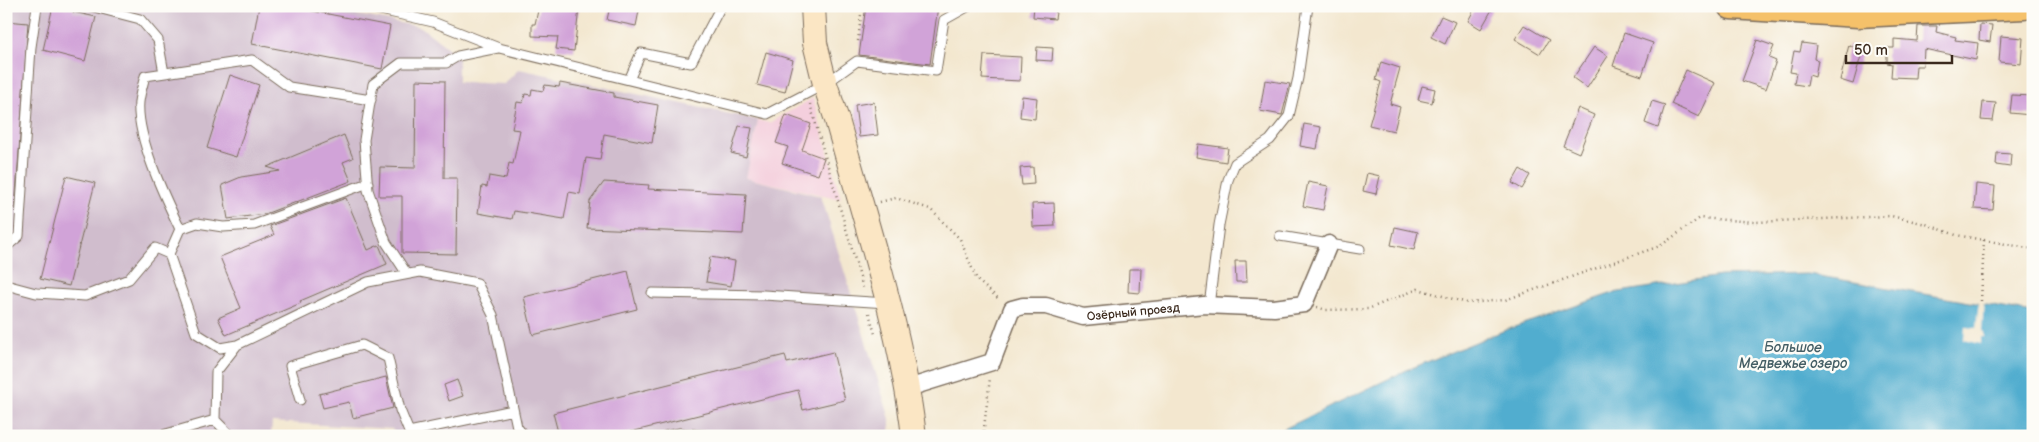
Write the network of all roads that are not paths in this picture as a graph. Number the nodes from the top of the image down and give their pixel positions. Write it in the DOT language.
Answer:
graph roads {
  1 [pos="37,6"];
  2 [pos="90,6"];
  3 [pos="363,6"];
  4 [pos="721,6"];
  5 [pos="813,6"];
  6 [pos="969,6"];
  7 [pos="1308,6"];
  8 [pos="1731,6"];
  9 [pos="2024,6"];
  10 [pos="499,48"];
  11 [pos="164,73"];
  12 [pos="629,80"];
  13 [pos="816,88"];
  14 [pos="371,100"];
  15 [pos="368,183"];
  16 [pos="180,229"];
  17 [pos="1280,236"];
  18 [pos="1329,244"];
  19 [pos="6,247"];
  20 [pos="1360,249"];
  21 [pos="169,254"];
  22 [pos="406,274"];
  23 [pos="6,285"];
  24 [pos="652,293"];
  25 [pos="877,302"];
  26 [pos="1204,305"];
  27 [pos="237,345"];
  28 [pos="908,388"];
  29 [pos="300,400"];
  30 [pos="513,410"];
  31 [pos="216,420"];
  32 [pos="515,432"];
  33 [pos="159,436"];
  34 [pos="231,436"];
  35 [pos="524,436"];
  36 [pos="666,436"];
  37 [pos="714,436"];
  38 [pos="914,436"];
  1 -- 19 [label="lane"];
  2 -- 11 [label="lane"];
  3 -- 10 [label="lane"];
  4 -- 12 [label="lane"];
  5 -- 13 [label="main road"];
  6 -- 13 [label="lane"];
  7 -- 26 [label="lane"];
  8 -- 9 [label="main road"];
  10 -- 12 [label="lane"];
  10 -- 14 [label="lane"];
  11 -- 14 [label="lane"];
  11 -- 16 [label="lane"];
  12 -- 13 [label="lane"];
  13 -- 25 [label="main road"];
  14 -- 15 [label="lane"];
  15 -- 16 [label="lane"];
  15 -- 22 [label="lane"];
  16 -- 21 [label="lane"];
  17 -- 18 [label="lane"];
  18 -- 20 [label="lane"];
  18 -- 26 [label="street, Озёрный проезд"];
  21 -- 23 [label="lane"];
  21 -- 27 [label="lane"];
  22 -- 27 [label="lane"];
  22 -- 30 [label="lane"];
  24 -- 25 [label="lane"];
  25 -- 28 [label="main road"];
  26 -- 28 [label="street, Озёрный проезд"];
  27 -- 31 [label="lane"];
  28 -- 38 [label="main road"];
  29 -- 30 [label="lane"];
  30 -- 32 [label="lane"];
  31 -- 33 [label="lane"];
  31 -- 34 [label="lane"];
  32 -- 35 [label="lane"];
  36 -- 37 [label="lane"];
}
